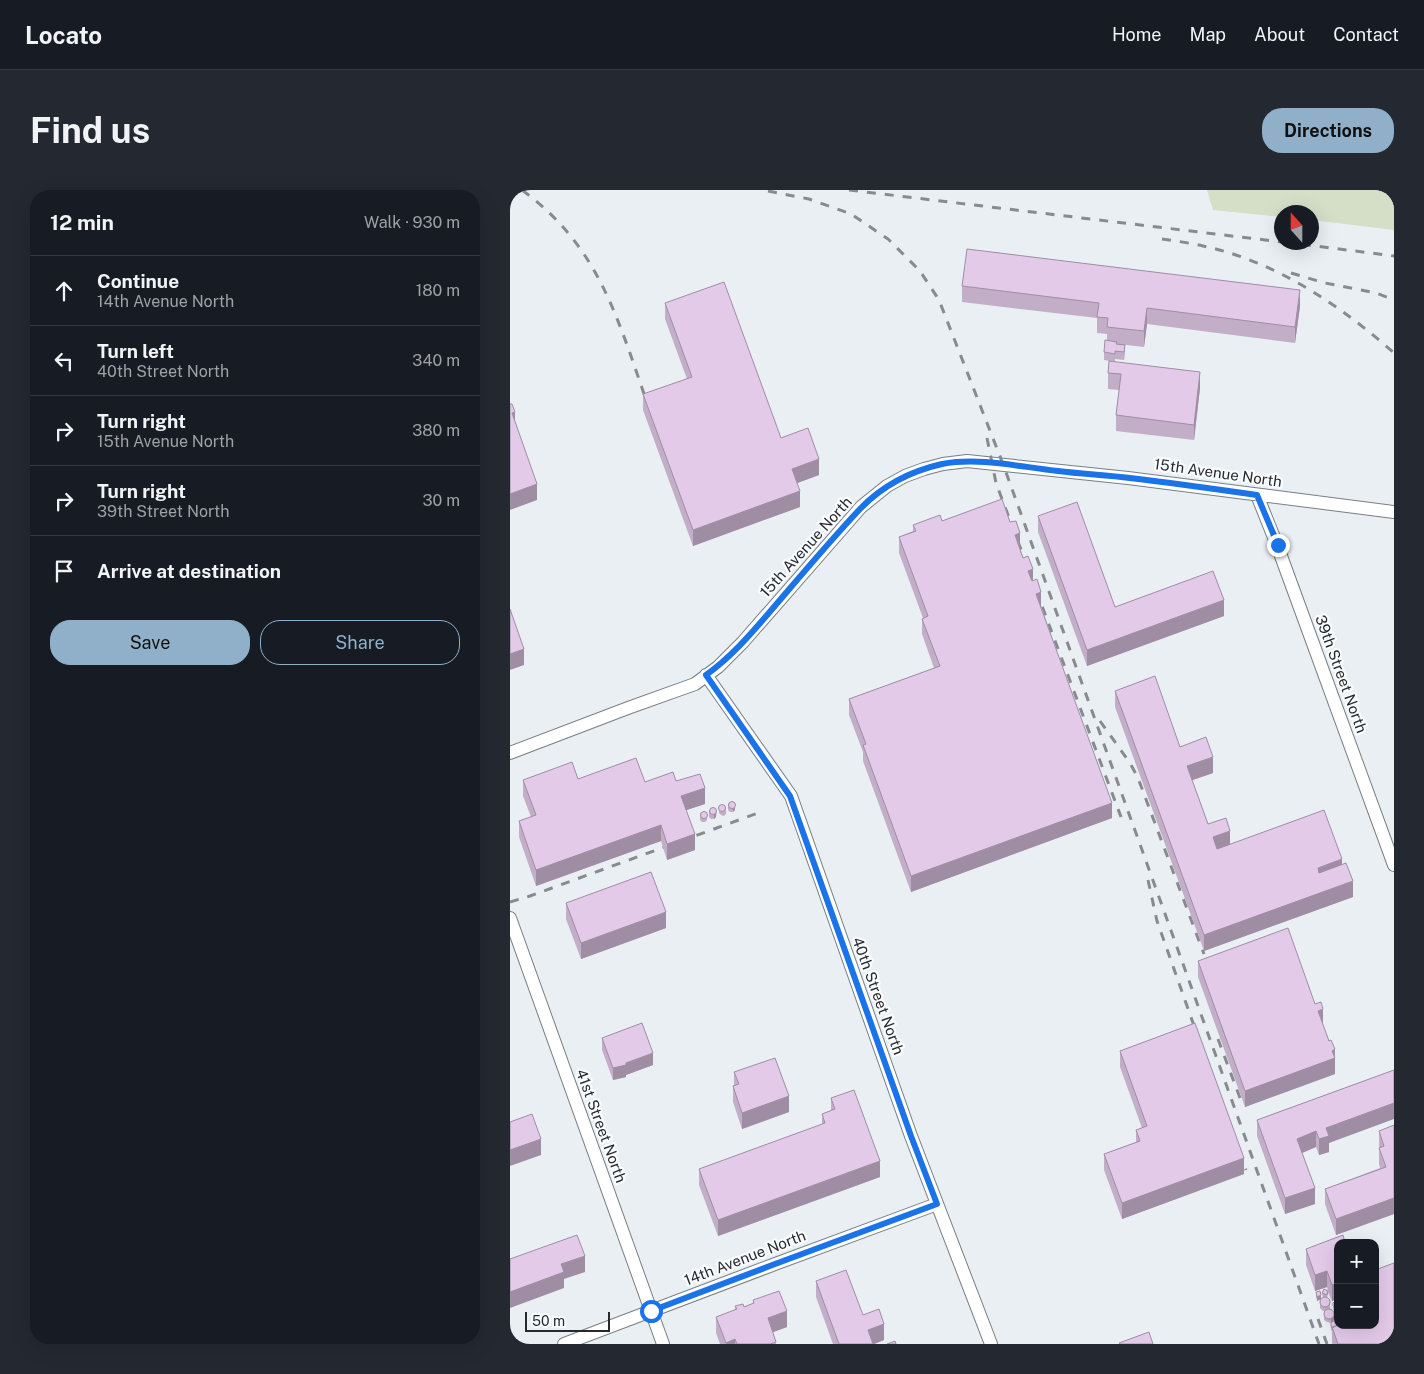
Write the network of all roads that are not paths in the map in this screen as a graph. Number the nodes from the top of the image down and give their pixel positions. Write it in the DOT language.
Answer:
graph roads {
  1 [pos="1257,495"];
  2 [pos="1394,512"];
  3 [pos="706,675"];
  4 [pos="510,753"];
  5 [pos="1394,865"];
  6 [pos="510,918"];
  7 [pos="937,1204"];
  8 [pos="651,1311"];
  9 [pos="564,1344"];
  10 [pos="663,1344"];
  11 [pos="991,1344"];
  1 -- 2 [label="street, 15th Avenue North"];
  1 -- 3 [label="street, 15th Avenue North"];
  1 -- 5 [label="street, 39th Street North"];
  3 -- 4 [label="street, 15th Avenue North"];
  3 -- 7 [label="street, 40th Street North"];
  6 -- 8 [label="street, 41st Street North"];
  7 -- 8 [label="street, 14th Avenue North"];
  7 -- 11 [label="street, 40th Street North"];
  8 -- 9 [label="street, 14th Avenue North"];
  8 -- 10 [label="street, 41st Street North"];
}
